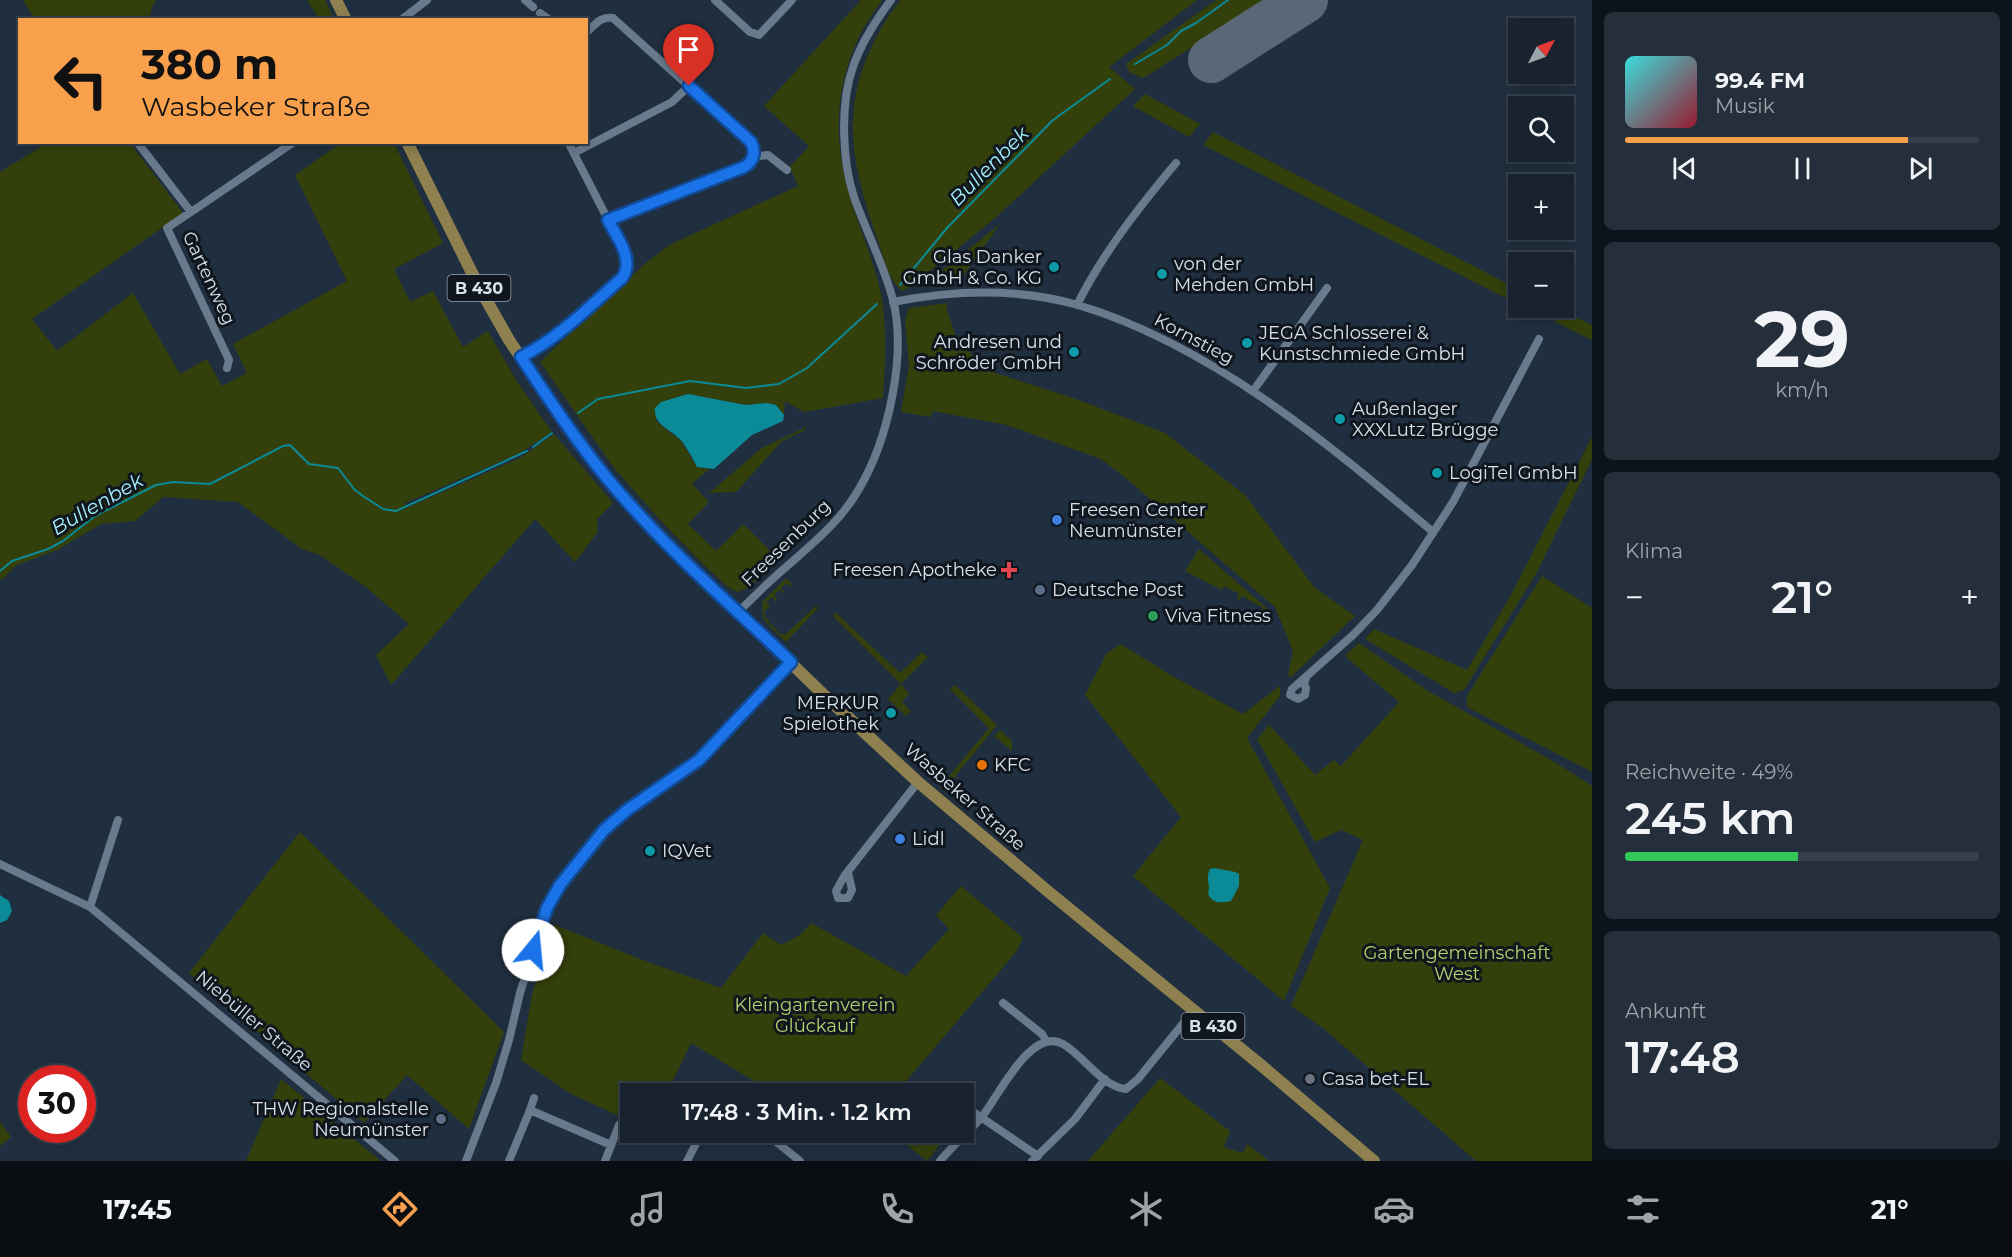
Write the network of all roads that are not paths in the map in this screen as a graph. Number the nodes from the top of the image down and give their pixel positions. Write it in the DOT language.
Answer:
graph roads {
  1 [pos="336,0"];
  2 [pos="427,0"];
  3 [pos="525,0"];
  4 [pos="715,0"];
  5 [pos="792,0"];
  6 [pos="891,0"];
  7 [pos="345,18"];
  8 [pos="404,18"];
  9 [pos="547,18"];
  10 [pos="588,31"];
  11 [pos="689,86"];
  12 [pos="139,144"];
  13 [pos="291,144"];
  14 [pos="408,144"];
  15 [pos="569,144"];
  16 [pos="574,153"];
  17 [pos="753,156"];
  18 [pos="1176,163"];
  19 [pos="787,170"];
  20 [pos="191,212"];
  21 [pos="608,220"];
  22 [pos="1327,288"];
  23 [pos="893,302"];
  24 [pos="1077,305"];
  25 [pos="1539,339"];
  26 [pos="521,357"];
  27 [pos="227,368"];
  28 [pos="1253,391"];
  29 [pos="1433,532"];
  30 [pos="738,612"];
  31 [pos="791,662"];
  32 [pos="1306,678"];
  33 [pos="918,782"];
  34 [pos="118,820"];
  35 [pos="0,864"];
  36 [pos="848,872"];
  37 [pos="90,908"];
  38 [pos="1003,1003"];
  39 [pos="1194,1010"];
  40 [pos="1046,1041"];
  41 [pos="1105,1079"];
  42 [pos="534,1098"];
  43 [pos="530,1110"];
  44 [pos="974,1112"];
  45 [pos="981,1117"];
  46 [pos="619,1125"];
  47 [pos="696,1143"];
  48 [pos="778,1143"];
  49 [pos="611,1145"];
  50 [pos="1035,1159"];
  51 [pos="396,1161"];
  52 [pos="466,1161"];
  53 [pos="509,1161"];
  54 [pos="605,1161"];
  55 [pos="687,1161"];
  56 [pos="800,1161"];
  57 [pos="940,1161"];
  58 [pos="1374,1161"];
  1 -- 7 [label="main road"];
  2 -- 8 [label="street"];
  3 -- 9 [label="street"];
  4 -- 5 [label="street"];
  6 -- 23 [label="street, Freesenburg"];
  10 -- 11 [label="street"];
  11 -- 16 [label="street"];
  11 -- 17 [label="street"];
  12 -- 20 [label="street, Gartenweg"];
  13 -- 20 [label="street, Gartenweg"];
  14 -- 26 [label="main road, B 430"];
  15 -- 16 [label="street"];
  16 -- 21 [label="street"];
  17 -- 19 [label="street"];
  17 -- 21 [label="street"];
  18 -- 24 [label="street"];
  20 -- 27 [label="street, Gartenweg"];
  21 -- 26 [label="street"];
  22 -- 28 [label="street"];
  23 -- 24 [label="street, Kornstieg"];
  23 -- 30 [label="street, Freesenburg"];
  24 -- 28 [label="street, Kornstieg"];
  25 -- 29 [label="street"];
  26 -- 30 [label="main road, Wasbeker Straße / B 430"];
  28 -- 29 [label="street, Kornstieg"];
  29 -- 32 [label="street"];
  30 -- 31 [label="main road, Wasbeker Straße / B 430"];
  31 -- 33 [label="main road, Wasbeker Straße / B 430"];
  31 -- 52 [label="street"];
  33 -- 36 [label="street"];
  33 -- 39 [label="main road, Wasbeker Straße / B 430"];
  34 -- 37 [label="street"];
  35 -- 37 [label="street, Niebüller Straße"];
  37 -- 51 [label="street, Niebüller Straße"];
  38 -- 40 [label="street"];
  39 -- 41 [label="street"];
  39 -- 58 [label="main road, Wasbeker Straße / B 430"];
  40 -- 41 [label="street"];
  40 -- 45 [label="street"];
  41 -- 50 [label="street"];
  42 -- 43 [label="street"];
  43 -- 49 [label="street"];
  43 -- 53 [label="street"];
  44 -- 45 [label="street"];
  45 -- 50 [label="street"];
  45 -- 57 [label="street"];
  46 -- 49 [label="street"];
  47 -- 55 [label="street"];
  48 -- 56 [label="street"];
  49 -- 54 [label="street"];
}
